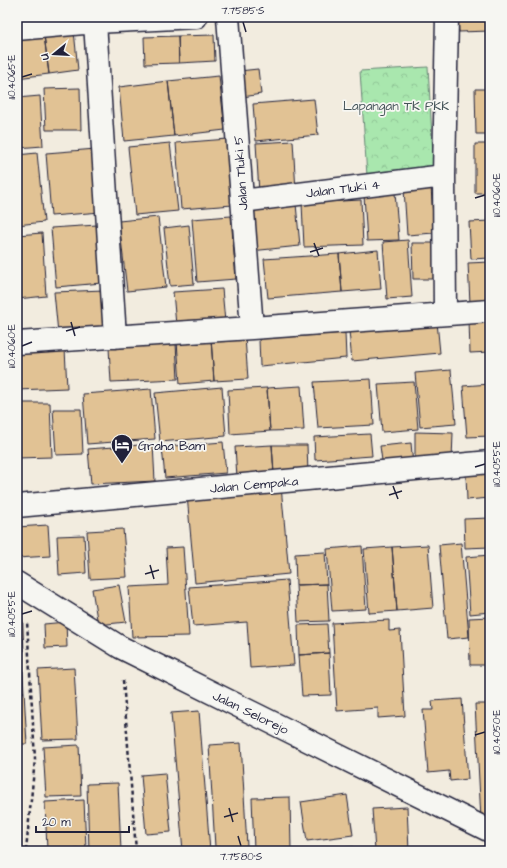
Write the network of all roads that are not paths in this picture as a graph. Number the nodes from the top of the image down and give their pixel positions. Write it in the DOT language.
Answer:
graph roads {
  1 [pos="196,17"];
  2 [pos="228,17"];
  3 [pos="447,17"];
  4 [pos="95,22"];
  5 [pos="17,29"];
  6 [pos="444,176"];
  7 [pos="242,200"];
  8 [pos="490,311"];
  9 [pos="445,314"];
  10 [pos="252,328"];
  11 [pos="115,337"];
  12 [pos="17,343"];
  13 [pos="490,462"];
  14 [pos="17,506"];
  15 [pos="21,586"];
  16 [pos="490,831"];
  1 -- 4 [label="street"];
  2 -- 7 [label="street, Jalan Tluki 5"];
  3 -- 6 [label="street"];
  4 -- 5 [label="street"];
  4 -- 11 [label="street"];
  6 -- 7 [label="street, Jalan Tluki 4"];
  6 -- 9 [label="street"];
  7 -- 10 [label="street, Jalan Tluki 5"];
  8 -- 9 [label="street"];
  9 -- 10 [label="street"];
  10 -- 11 [label="street"];
  11 -- 12 [label="street"];
  13 -- 14 [label="street, Jalan Cempaka"];
  15 -- 16 [label="street, Jalan Selorejo"];
}
